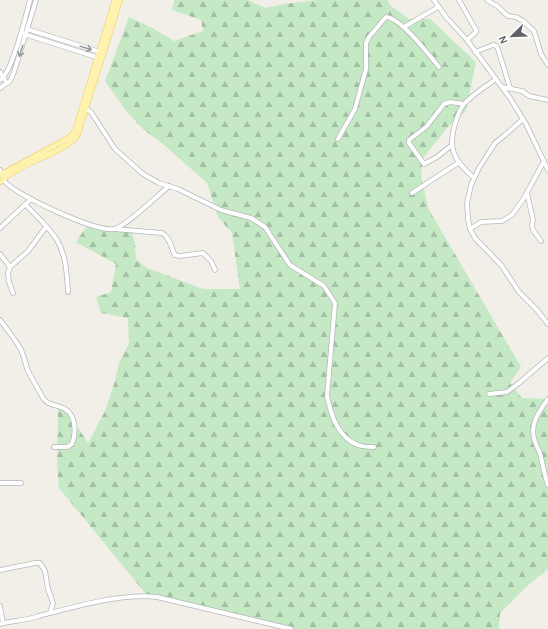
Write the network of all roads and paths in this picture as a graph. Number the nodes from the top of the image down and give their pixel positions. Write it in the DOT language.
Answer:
graph roads {
  1 [pos="30,0"];
  2 [pos="36,0"];
  3 [pos="115,0"];
  4 [pos="120,0"];
  5 [pos="434,0"];
  6 [pos="459,0"];
  7 [pos="487,0"];
  8 [pos="438,7"];
  9 [pos="110,23"];
  10 [pos="23,27"];
  11 [pos="404,27"];
  12 [pos="28,29"];
  13 [pos="21,33"];
  14 [pos="26,35"];
  15 [pos="62,40"];
  16 [pos="467,40"];
  17 [pos="61,46"];
  18 [pos="475,52"];
  19 [pos="100,55"];
  20 [pos="10,64"];
  21 [pos="548,65"];
  22 [pos="16,67"];
  23 [pos="439,67"];
  24 [pos="0,72"];
  25 [pos="2,79"];
  26 [pos="496,79"];
  27 [pos="7,84"];
  28 [pos="502,87"];
  29 [pos="0,88"];
  30 [pos="510,88"];
  31 [pos="548,100"];
  32 [pos="464,104"];
  33 [pos="85,108"];
  34 [pos="523,119"];
  35 [pos="338,139"];
  36 [pos="452,145"];
  37 [pos="544,161"];
  38 [pos="458,163"];
  39 [pos="548,170"];
  40 [pos="2,178"];
  41 [pos="474,178"];
  42 [pos="168,186"];
  43 [pos="527,193"];
  44 [pos="412,194"];
  45 [pos="31,199"];
  46 [pos="26,204"];
  47 [pos="46,227"];
  48 [pos="0,228"];
  49 [pos="114,229"];
  50 [pos="470,229"];
  51 [pos="540,241"];
  52 [pos="0,254"];
  53 [pos="10,267"];
  54 [pos="215,270"];
  55 [pos="68,292"];
  56 [pos="13,293"];
  57 [pos="0,320"];
  58 [pos="548,324"];
  59 [pos="548,358"];
  60 [pos="488,394"];
  61 [pos="548,399"];
  62 [pos="54,446"];
  63 [pos="374,447"];
  64 [pos="0,483"];
  65 [pos="21,483"];
  66 [pos="548,485"];
  67 [pos="0,570"];
  68 [pos="0,606"];
  69 [pos="50,613"];
  70 [pos="2,623"];
  71 [pos="290,629"];
  1 -- 10 [label="street"];
  2 -- 12 [label="street"];
  3 -- 9 [label="main road"];
  4 -- 9 [label="main road"];
  5 -- 8 [label="street"];
  6 -- 16 [label="street"];
  7 -- 21 [label="street"];
  8 -- 11 [label="street"];
  8 -- 16 [label="street"];
  9 -- 19 [label="main road"];
  10 -- 12 [label="street"];
  10 -- 13 [label="street"];
  11 -- 23 [label="street"];
  11 -- 35 [label="street"];
  12 -- 14 [label="street"];
  12 -- 15 [label="street"];
  13 -- 14 [label="street"];
  13 -- 20 [label="street"];
  14 -- 17 [label="street"];
  14 -- 22 [label="street, one-way"];
  15 -- 17 [label="street"];
  15 -- 19 [label="street, one-way"];
  16 -- 18 [label="street"];
  17 -- 19 [label="street"];
  18 -- 26 [label="street"];
  18 -- 30 [label="street"];
  19 -- 33 [label="main road"];
  20 -- 22 [label="street"];
  20 -- 25 [label="street"];
  22 -- 27 [label="street"];
  24 -- 25 [label="street"];
  25 -- 27 [label="street"];
  26 -- 28 [label="street"];
  26 -- 32 [label="street"];
  27 -- 29 [label="street"];
  28 -- 30 [label="street"];
  28 -- 34 [label="street"];
  30 -- 31 [label="street"];
  32 -- 36 [label="street"];
  32 -- 36 [label="street"];
  33 -- 40 [label="main road"];
  33 -- 42 [label="street"];
  34 -- 37 [label="street"];
  34 -- 41 [label="street"];
  36 -- 38 [label="street"];
  37 -- 39 [label="street"];
  37 -- 43 [label="street"];
  38 -- 41 [label="street"];
  38 -- 44 [label="street"];
  40 -- 45 [label="street"];
  41 -- 50 [label="street"];
  42 -- 49 [label="street"];
  42 -- 63 [label="street"];
  43 -- 50 [label="street"];
  43 -- 51 [label="street"];
  45 -- 46 [label="street"];
  45 -- 49 [label="street"];
  46 -- 47 [label="street"];
  46 -- 48 [label="street"];
  47 -- 53 [label="street"];
  47 -- 55 [label="street"];
  49 -- 54 [label="street"];
  50 -- 58 [label="street"];
  52 -- 53 [label="street"];
  53 -- 56 [label="street"];
  57 -- 62 [label="street"];
  59 -- 60 [label="street"];
  61 -- 66 [label="street"];
  64 -- 65 [label="street"];
  67 -- 69 [label="street"];
  68 -- 70 [label="street"];
  69 -- 70 [label="street"];
  69 -- 71 [label="street"];
}
